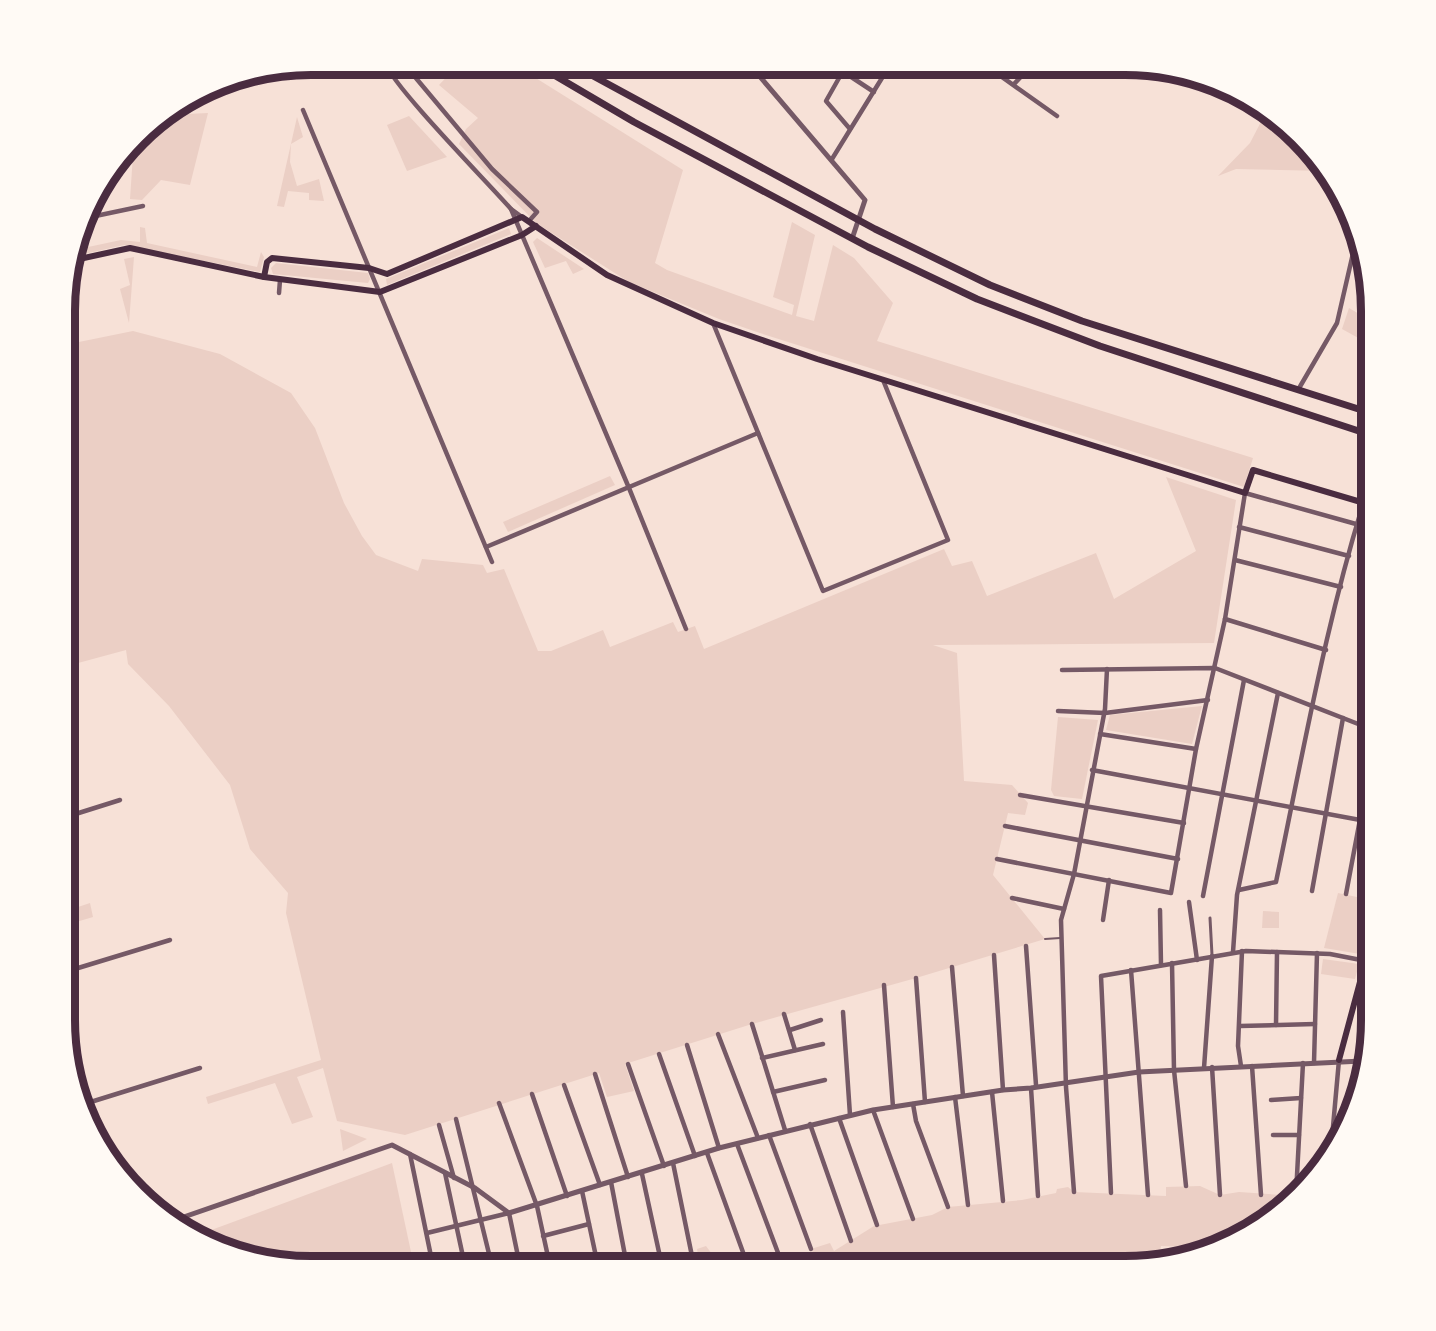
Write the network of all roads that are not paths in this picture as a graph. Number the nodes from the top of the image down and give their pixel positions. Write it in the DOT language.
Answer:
graph roads {
  1 [pos="395,75"];
  2 [pos="414,75"];
  3 [pos="554,75"];
  4 [pos="591,75"];
  5 [pos="759,75"];
  6 [pos="841,75"];
  7 [pos="849,75"];
  8 [pos="884,75"];
  9 [pos="1000,75"];
  10 [pos="1023,75"];
  11 [pos="1014,84"];
  12 [pos="874,92"];
  13 [pos="303,110"];
  14 [pos="1057,116"];
  15 [pos="850,129"];
  16 [pos="832,159"];
  17 [pos="143,206"];
  18 [pos="95,216"];
  19 [pos="519,219"];
  20 [pos="858,220"];
  21 [pos="529,221"];
  22 [pos="536,226"];
  23 [pos="522,235"];
  24 [pos="852,239"];
  25 [pos="1353,252"];
  26 [pos="81,258"];
  27 [pos="369,268"];
  28 [pos="264,277"];
  29 [pos="280,279"];
  30 [pos="380,292"];
  31 [pos="279,293"];
  32 [pos="713,324"];
  33 [pos="883,380"];
  34 [pos="1298,390"];
  35 [pos="1361,410"];
  36 [pos="1361,432"];
  37 [pos="758,433"];
  38 [pos="629,488"];
  39 [pos="1245,493"];
  40 [pos="1361,502"];
  41 [pos="1361,509"];
  42 [pos="1356,524"];
  43 [pos="1239,527"];
  44 [pos="486,548"];
  45 [pos="1348,556"];
  46 [pos="1235,560"];
  47 [pos="492,562"];
  48 [pos="1341,587"];
  49 [pos="1225,619"];
  50 [pos="686,629"];
  51 [pos="1326,650"];
  52 [pos="1215,668"];
  53 [pos="1107,669"];
  54 [pos="1062,670"];
  55 [pos="1244,680"];
  56 [pos="1278,693"];
  57 [pos="1208,700"];
  58 [pos="1312,705"];
  59 [pos="1058,711"];
  60 [pos="1104,713"];
  61 [pos="1343,718"];
  62 [pos="1361,725"];
  63 [pos="1100,734"];
  64 [pos="1196,749"];
  65 [pos="1092,770"];
  66 [pos="1190,790"];
  67 [pos="1020,795"];
  68 [pos="1223,796"];
  69 [pos="120,801"];
  70 [pos="1256,801"];
  71 [pos="1086,806"];
  72 [pos="1291,808"];
  73 [pos="75,813"];
  74 [pos="1325,815"];
  75 [pos="1361,816"];
  76 [pos="1360,821"];
  77 [pos="1184,823"];
  78 [pos="1005,826"];
  79 [pos="1080,840"];
  80 [pos="997,859"];
  81 [pos="1178,859"];
  82 [pos="1074,874"];
  83 [pos="1109,880"];
  84 [pos="1239,890"];
  85 [pos="1312,891"];
  86 [pos="1346,894"];
  87 [pos="1203,896"];
  88 [pos="1012,898"];
  89 [pos="1189,902"];
  90 [pos="1064,909"];
  91 [pos="1160,910"];
  92 [pos="1210,918"];
  93 [pos="1103,920"];
  94 [pos="1060,938"];
  95 [pos="1045,939"];
  96 [pos="170,940"];
  97 [pos="1026,945"];
  98 [pos="1242,951"];
  99 [pos="1233,952"];
  100 [pos="1277,952"];
  101 [pos="1317,953"];
  102 [pos="994,955"];
  103 [pos="1212,956"];
  104 [pos="1197,960"];
  105 [pos="1361,960"];
  106 [pos="1172,963"];
  107 [pos="1161,965"];
  108 [pos="952,967"];
  109 [pos="75,969"];
  110 [pos="1131,970"];
  111 [pos="916,978"];
  112 [pos="1361,979"];
  113 [pos="884,985"];
  114 [pos="843,1012"];
  115 [pos="784,1014"];
  116 [pos="821,1020"];
  117 [pos="752,1024"];
  118 [pos="1315,1024"];
  119 [pos="1276,1025"];
  120 [pos="1240,1026"];
  121 [pos="790,1030"];
  122 [pos="718,1034"];
  123 [pos="687,1044"];
  124 [pos="823,1044"];
  125 [pos="795,1050"];
  126 [pos="659,1054"];
  127 [pos="762,1058"];
  128 [pos="1339,1060"];
  129 [pos="1357,1061"];
  130 [pos="1303,1063"];
  131 [pos="1314,1063"];
  132 [pos="628,1064"];
  133 [pos="1241,1066"];
  134 [pos="1252,1066"];
  135 [pos="1212,1067"];
  136 [pos="200,1068"];
  137 [pos="1204,1068"];
  138 [pos="1174,1070"];
  139 [pos="1139,1072"];
  140 [pos="595,1074"];
  141 [pos="1104,1076"];
  142 [pos="825,1080"];
  143 [pos="1068,1081"];
  144 [pos="564,1085"];
  145 [pos="1033,1087"];
  146 [pos="1003,1089"];
  147 [pos="773,1092"];
  148 [pos="992,1092"];
  149 [pos="532,1094"];
  150 [pos="963,1096"];
  151 [pos="955,1097"];
  152 [pos="1301,1098"];
  153 [pos="1271,1100"];
  154 [pos="925,1102"];
  155 [pos="90,1103"];
  156 [pos="499,1104"];
  157 [pos="913,1104"];
  158 [pos="893,1107"];
  159 [pos="873,1110"];
  160 [pos="850,1115"];
  161 [pos="839,1118"];
  162 [pos="456,1119"];
  163 [pos="810,1124"];
  164 [pos="439,1125"];
  165 [pos="785,1130"];
  166 [pos="1333,1132"];
  167 [pos="769,1135"];
  168 [pos="1273,1135"];
  169 [pos="1299,1135"];
  170 [pos="758,1138"];
  171 [pos="737,1144"];
  172 [pos="719,1149"];
  173 [pos="706,1153"];
  174 [pos="410,1154"];
  175 [pos="695,1156"];
  176 [pos="673,1163"];
  177 [pos="664,1166"];
  178 [pos="444,1173"];
  179 [pos="642,1173"];
  180 [pos="628,1177"];
  181 [pos="454,1178"];
  182 [pos="610,1182"];
  183 [pos="1297,1182"];
  184 [pos="600,1185"];
  185 [pos="1186,1186"];
  186 [pos="475,1188"];
  187 [pos="582,1191"];
  188 [pos="1074,1192"];
  189 [pos="1111,1193"];
  190 [pos="1148,1195"];
  191 [pos="1220,1195"];
  192 [pos="1261,1195"];
  193 [pos="567,1196"];
  194 [pos="1038,1196"];
  195 [pos="1004,1202"];
  196 [pos="968,1205"];
  197 [pos="537,1206"];
  198 [pos="948,1207"];
  199 [pos="509,1213"];
  200 [pos="182,1217"];
  201 [pos="913,1219"];
  202 [pos="482,1220"];
  203 [pos="589,1224"];
  204 [pos="877,1225"];
  205 [pos="458,1227"];
  206 [pos="427,1233"];
  207 [pos="543,1236"];
  208 [pos="851,1241"];
  209 [pos="812,1249"];
  210 [pos="431,1256"];
  211 [pos="463,1256"];
  212 [pos="490,1256"];
  213 [pos="518,1256"];
  214 [pos="548,1256"];
  215 [pos="596,1256"];
  216 [pos="625,1256"];
  217 [pos="660,1256"];
  218 [pos="692,1256"];
  219 [pos="743,1256"];
  220 [pos="779,1256"];
  1 -- 19 [label="street"];
  2 -- 21 [label="street"];
  3 -- 24 [label="highway"];
  4 -- 20 [label="highway"];
  5 -- 16 [label="street"];
  6 -- 15 [label="street"];
  7 -- 12 [label="street"];
  8 -- 12 [label="street"];
  9 -- 11 [label="street"];
  10 -- 11 [label="street"];
  11 -- 14 [label="street"];
  12 -- 15 [label="street"];
  13 -- 27 [label="street"];
  15 -- 16 [label="street"];
  16 -- 20 [label="street"];
  17 -- 18 [label="street"];
  19 -- 21 [label="main road"];
  19 -- 23 [label="street"];
  19 -- 27 [label="main road"];
  20 -- 24 [label="street"];
  20 -- 34 [label="highway"];
  21 -- 22 [label="main road"];
  22 -- 23 [label="main road"];
  22 -- 32 [label="main road"];
  23 -- 30 [label="main road"];
  23 -- 38 [label="street"];
  24 -- 36 [label="highway"];
  25 -- 34 [label="street"];
  26 -- 28 [label="main road"];
  27 -- 28 [label="main road"];
  27 -- 30 [label="street"];
  28 -- 29 [label="main road"];
  29 -- 30 [label="main road"];
  29 -- 31 [label="street"];
  30 -- 44 [label="street"];
  32 -- 33 [label="main road"];
  32 -- 37 [label="street"];
  33 -- 37 [label="street"];
  33 -- 39 [label="main road"];
  34 -- 35 [label="highway"];
  37 -- 38 [label="street"];
  38 -- 44 [label="street"];
  38 -- 50 [label="street"];
  39 -- 40 [label="main road"];
  39 -- 42 [label="street"];
  39 -- 43 [label="street"];
  41 -- 42 [label="street"];
  42 -- 45 [label="street"];
  43 -- 45 [label="street"];
  43 -- 46 [label="street"];
  44 -- 47 [label="street"];
  45 -- 48 [label="street"];
  46 -- 48 [label="street"];
  46 -- 49 [label="street"];
  48 -- 51 [label="street"];
  49 -- 51 [label="street"];
  49 -- 52 [label="street"];
  51 -- 58 [label="street"];
  52 -- 53 [label="street"];
  52 -- 55 [label="street"];
  52 -- 57 [label="street"];
  53 -- 54 [label="street"];
  53 -- 60 [label="street"];
  55 -- 56 [label="street"];
  55 -- 68 [label="street"];
  56 -- 58 [label="street"];
  56 -- 70 [label="street"];
  57 -- 60 [label="street"];
  57 -- 64 [label="street"];
  58 -- 61 [label="street"];
  58 -- 72 [label="street"];
  59 -- 60 [label="street"];
  60 -- 63 [label="street"];
  61 -- 62 [label="street"];
  61 -- 74 [label="street"];
  63 -- 64 [label="street"];
  63 -- 65 [label="street"];
  64 -- 66 [label="street"];
  65 -- 66 [label="street"];
  65 -- 71 [label="street"];
  66 -- 68 [label="street"];
  66 -- 77 [label="street"];
  67 -- 71 [label="street"];
  68 -- 70 [label="street"];
  68 -- 87 [label="street"];
  69 -- 73 [label="street"];
  70 -- 72 [label="street"];
  70 -- 84 [label="street"];
  71 -- 77 [label="street"];
  71 -- 79 [label="street"];
  72 -- 74 [label="street"];
  72 -- 84 [label="street"];
  74 -- 76 [label="street"];
  74 -- 85 [label="street"];
  75 -- 76 [label="street"];
  76 -- 86 [label="street"];
  77 -- 81 [label="street"];
  78 -- 79 [label="street"];
  79 -- 81 [label="street"];
  79 -- 82 [label="street"];
  80 -- 82 [label="street"];
  81 -- 83 [label="street"];
  82 -- 83 [label="street"];
  82 -- 90 [label="street"];
  83 -- 93 [label="street"];
  84 -- 99 [label="street"];
  88 -- 90 [label="street"];
  89 -- 104 [label="street"];
  90 -- 94 [label="street"];
  91 -- 107 [label="street"];
  92 -- 103 [label="street"];
  94 -- 95 [label="lane"];
  94 -- 143 [label="street"];
  96 -- 109 [label="street"];
  97 -- 145 [label="street"];
  98 -- 99 [label="street"];
  98 -- 100 [label="street"];
  98 -- 120 [label="street"];
  99 -- 103 [label="street"];
  100 -- 101 [label="street"];
  100 -- 119 [label="street"];
  101 -- 105 [label="street"];
  101 -- 118 [label="street"];
  102 -- 146 [label="street"];
  103 -- 104 [label="street"];
  103 -- 137 [label="street"];
  104 -- 106 [label="street"];
  106 -- 107 [label="street"];
  106 -- 138 [label="street"];
  107 -- 110 [label="street"];
  108 -- 150 [label="street"];
  110 -- 139 [label="street"];
  110 -- 141 [label="street"];
  111 -- 154 [label="street"];
  112 -- 128 [label="main road"];
  113 -- 158 [label="street"];
  114 -- 160 [label="street"];
  115 -- 121 [label="street"];
  116 -- 121 [label="street"];
  117 -- 127 [label="street"];
  118 -- 119 [label="street"];
  118 -- 131 [label="street"];
  119 -- 120 [label="street"];
  120 -- 133 [label="street"];
  121 -- 125 [label="street"];
  122 -- 170 [label="street"];
  123 -- 172 [label="street"];
  124 -- 125 [label="street"];
  125 -- 127 [label="street"];
  126 -- 175 [label="street"];
  127 -- 147 [label="street"];
  128 -- 129 [label="street"];
  128 -- 131 [label="street"];
  128 -- 166 [label="street"];
  130 -- 131 [label="street"];
  130 -- 134 [label="street"];
  130 -- 152 [label="street"];
  132 -- 177 [label="street"];
  133 -- 134 [label="street"];
  133 -- 135 [label="street"];
  134 -- 192 [label="street"];
  135 -- 137 [label="street"];
  135 -- 191 [label="street"];
  136 -- 155 [label="street"];
  137 -- 138 [label="street"];
  138 -- 139 [label="street"];
  138 -- 185 [label="street"];
  139 -- 141 [label="street"];
  139 -- 190 [label="street"];
  140 -- 180 [label="street"];
  141 -- 143 [label="street"];
  141 -- 189 [label="street"];
  142 -- 147 [label="street"];
  143 -- 145 [label="street"];
  143 -- 188 [label="street"];
  144 -- 184 [label="street"];
  145 -- 146 [label="street"];
  145 -- 194 [label="street"];
  146 -- 148 [label="street"];
  147 -- 165 [label="street"];
  148 -- 150 [label="street"];
  148 -- 195 [label="street"];
  149 -- 193 [label="street"];
  150 -- 151 [label="street"];
  151 -- 154 [label="street"];
  151 -- 196 [label="street"];
  152 -- 153 [label="street"];
  152 -- 169 [label="street"];
  154 -- 157 [label="street"];
  156 -- 197 [label="street"];
  157 -- 158 [label="street"];
  157 -- 198 [label="street"];
  158 -- 159 [label="street"];
  159 -- 160 [label="street"];
  159 -- 201 [label="street"];
  160 -- 161 [label="street"];
  161 -- 163 [label="street"];
  161 -- 204 [label="street"];
  162 -- 186 [label="street"];
  163 -- 165 [label="street"];
  163 -- 208 [label="street"];
  164 -- 181 [label="street"];
  165 -- 167 [label="street"];
  167 -- 170 [label="street"];
  167 -- 209 [label="street"];
  168 -- 169 [label="street"];
  169 -- 183 [label="street"];
  170 -- 171 [label="street"];
  171 -- 172 [label="street"];
  171 -- 220 [label="street"];
  172 -- 173 [label="street"];
  173 -- 175 [label="street"];
  173 -- 219 [label="street"];
  174 -- 178 [label="street"];
  174 -- 200 [label="street"];
  174 -- 206 [label="street"];
  175 -- 176 [label="street"];
  176 -- 177 [label="street"];
  176 -- 218 [label="street"];
  177 -- 179 [label="street"];
  178 -- 181 [label="street"];
  178 -- 205 [label="street"];
  179 -- 180 [label="street"];
  179 -- 217 [label="street"];
  180 -- 182 [label="street"];
  181 -- 186 [label="street"];
  182 -- 184 [label="street"];
  182 -- 216 [label="street"];
  184 -- 187 [label="street"];
  186 -- 199 [label="street"];
  186 -- 202 [label="street"];
  187 -- 193 [label="street"];
  187 -- 203 [label="street"];
  193 -- 197 [label="street"];
  197 -- 199 [label="street"];
  197 -- 207 [label="street"];
  199 -- 202 [label="street"];
  199 -- 213 [label="street"];
  202 -- 205 [label="street"];
  202 -- 212 [label="street"];
  203 -- 207 [label="street"];
  203 -- 215 [label="street"];
  205 -- 206 [label="street"];
  205 -- 211 [label="street"];
  206 -- 210 [label="street"];
  207 -- 214 [label="street"];
}
